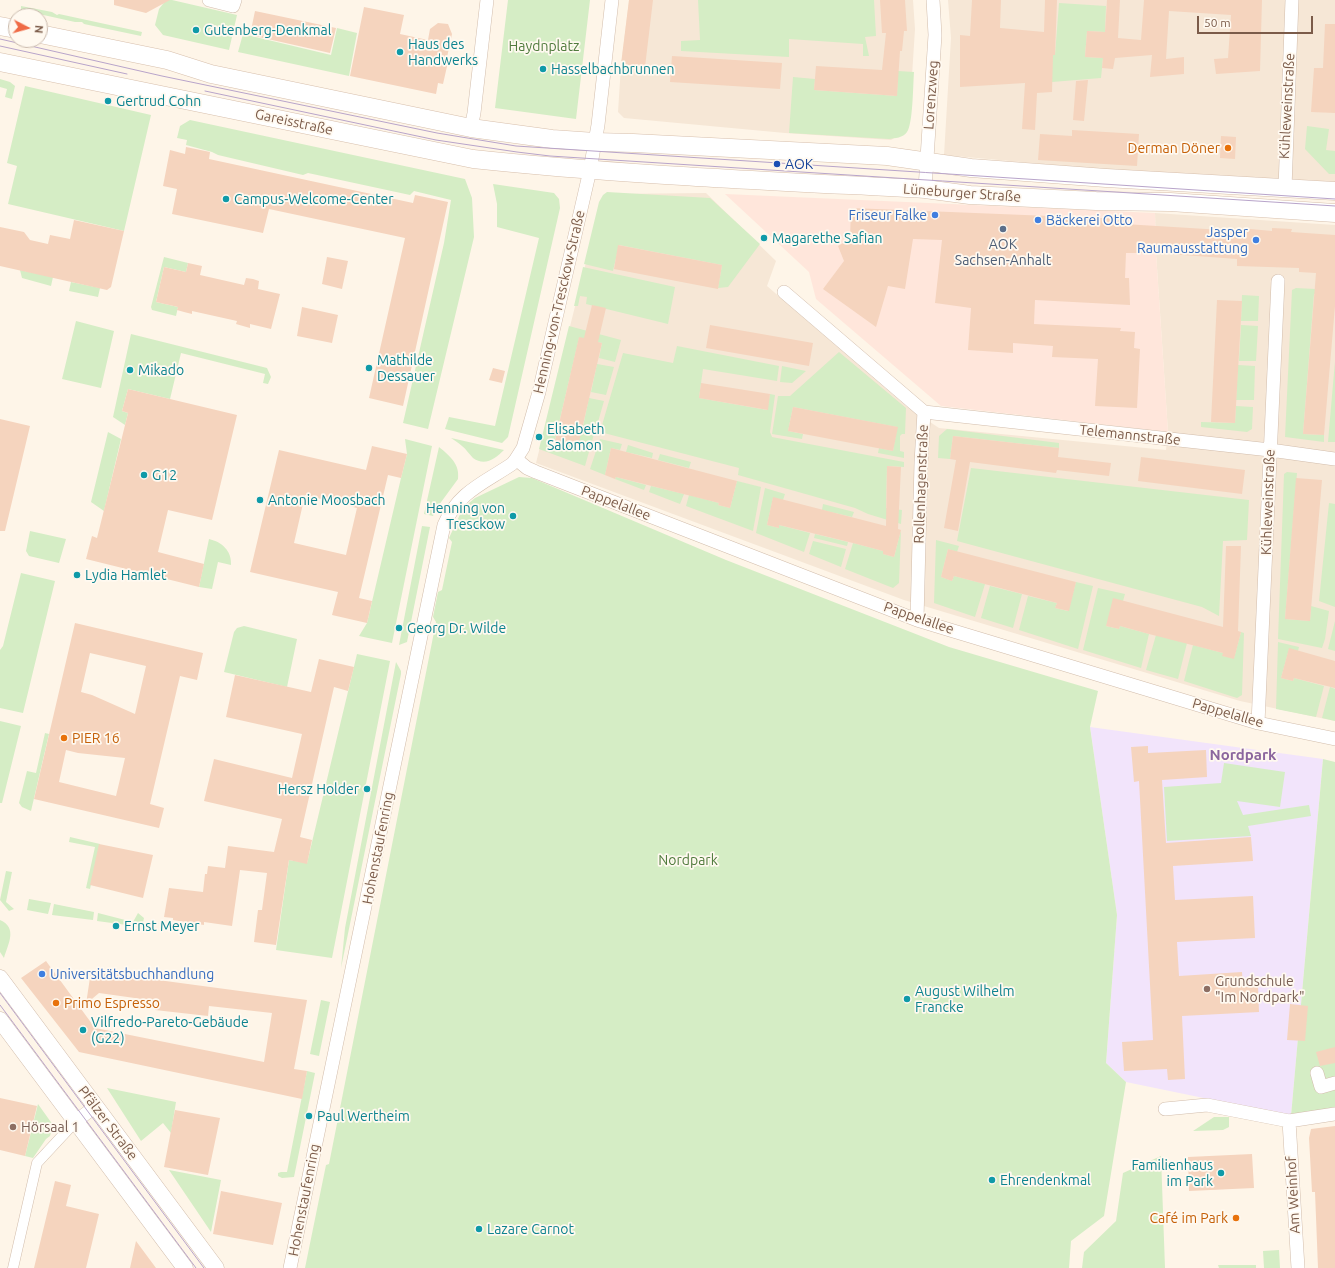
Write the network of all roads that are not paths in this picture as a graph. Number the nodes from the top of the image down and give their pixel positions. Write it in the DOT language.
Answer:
graph roads {
  1 [pos="209,0"];
  2 [pos="234,0"];
  3 [pos="487,0"];
  4 [pos="612,0"];
  5 [pos="933,0"];
  6 [pos="1292,0"];
  7 [pos="48,36"];
  8 [pos="0,62"];
  9 [pos="471,128"];
  10 [pos="595,142"];
  11 [pos="927,162"];
  12 [pos="590,170"];
  13 [pos="1284,188"];
  14 [pos="925,189"];
  15 [pos="1335,191"];
  16 [pos="1335,213"];
  17 [pos="1278,281"];
  18 [pos="784,292"];
  19 [pos="924,412"];
  20 [pos="1270,450"];
  21 [pos="516,459"];
  22 [pos="1335,459"];
  23 [pos="917,620"];
  24 [pos="1258,723"];
  25 [pos="1335,739"];
  26 [pos="0,978"];
  27 [pos="0,1020"];
  28 [pos="1317,1073"];
  29 [pos="1335,1083"];
  30 [pos="96,1106"];
  31 [pos="1165,1109"];
  32 [pos="1335,1114"];
  33 [pos="76,1121"];
  34 [pos="1289,1121"];
  35 [pos="13,1268"];
  36 [pos="185,1268"];
  37 [pos="216,1268"];
  38 [pos="290,1268"];
  39 [pos="1298,1268"];
  1 -- 2 [label="street"];
  3 -- 9 [label="street"];
  4 -- 10 [label="street"];
  5 -- 11 [label="street, Lorenzweg"];
  6 -- 13 [label="street, Kühleweinstraße"];
  7 -- 9 [label="main road"];
  8 -- 12 [label="main road, Gareisstraße"];
  9 -- 10 [label="main road"];
  10 -- 11 [label="main road, Lüneburger Straße"];
  10 -- 12 [label="street, Henning-von-Tresckow-Straße"];
  11 -- 13 [label="main road, Lüneburger Straße"];
  11 -- 14 [label="street, Lorenzweg"];
  12 -- 14 [label="main road, Lüneburger Straße"];
  12 -- 21 [label="street, Henning-von-Tresckow-Straße"];
  13 -- 15 [label="main road, Lüneburger Straße"];
  14 -- 16 [label="main road, Lüneburger Straße"];
  17 -- 20 [label="street, Kühleweinstraße"];
  18 -- 19 [label="street, Rollenhagenstraße"];
  19 -- 20 [label="street, Telemannstraße"];
  19 -- 23 [label="street, Rollenhagenstraße"];
  20 -- 22 [label="street, Telemannstraße"];
  20 -- 24 [label="street, Kühleweinstraße"];
  21 -- 23 [label="street, Pappelallee"];
  21 -- 38 [label="street, Hohenstaufenring"];
  23 -- 24 [label="street, Pappelallee"];
  24 -- 25 [label="street, Pappelallee"];
  26 -- 30 [label="street, Pfälzer Straße"];
  27 -- 33 [label="street, Pfälzer Straße"];
  28 -- 29 [label="street"];
  30 -- 33 [label="street"];
  30 -- 37 [label="street, Pfälzer Straße"];
  31 -- 34 [label="street"];
  32 -- 34 [label="street"];
  33 -- 35 [label="street"];
  33 -- 36 [label="street, Pfälzer Straße"];
  34 -- 39 [label="street, Am Weinhof"];
}
